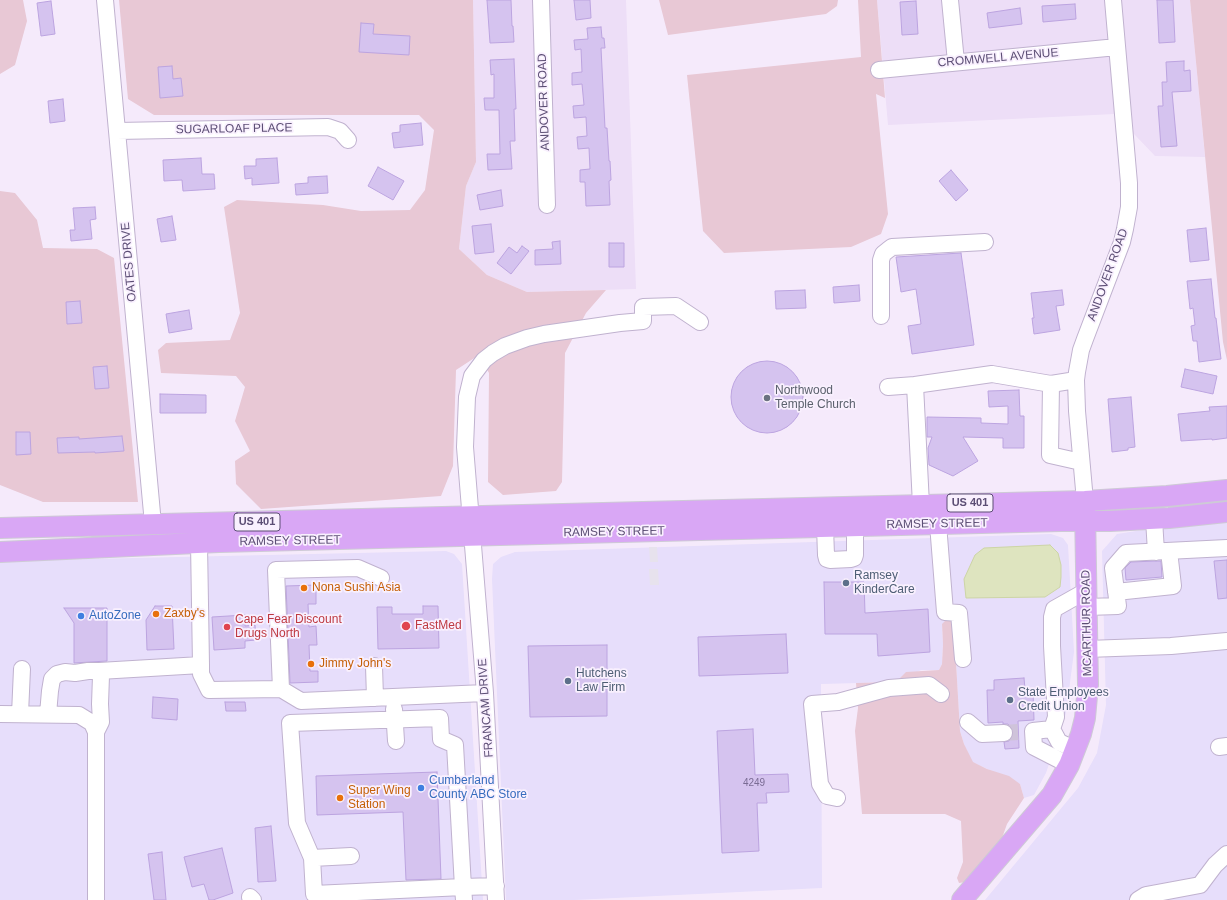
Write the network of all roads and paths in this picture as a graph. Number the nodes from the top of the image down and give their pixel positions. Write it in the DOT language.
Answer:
graph roads {
  1 [pos="105,0"];
  2 [pos="541,0"];
  3 [pos="950,0"];
  4 [pos="1113,0"];
  5 [pos="1117,47"];
  6 [pos="956,62"];
  7 [pos="879,70"];
  8 [pos="116,131"];
  9 [pos="348,140"];
  10 [pos="547,205"];
  11 [pos="985,242"];
  12 [pos="881,316"];
  13 [pos="700,322"];
  14 [pos="1076,380"];
  15 [pos="1051,384"];
  16 [pos="915,385"];
  17 [pos="888,386"];
  18 [pos="1081,462"];
  19 [pos="1227,490"];
  20 [pos="1085,500"];
  21 [pos="921,505"];
  22 [pos="1227,512"];
  23 [pos="470,516"];
  24 [pos="1154,519"];
  25 [pos="1085,521"];
  26 [pos="153,524"];
  27 [pos="938,524"];
  28 [pos="855,526"];
  29 [pos="825,527"];
  30 [pos="0,528"];
  31 [pos="473,536"];
  32 [pos="199,543"];
  33 [pos="1227,548"];
  34 [pos="1162,551"];
  35 [pos="0,552"];
  36 [pos="381,578"];
  37 [pos="1116,592"];
  38 [pos="1086,599"];
  39 [pos="1227,640"];
  40 [pos="1087,649"];
  41 [pos="963,659"];
  42 [pos="201,665"];
  43 [pos="374,666"];
  44 [pos="22,669"];
  45 [pos="99,671"];
  46 [pos="281,689"];
  47 [pos="485,693"];
  48 [pos="941,694"];
  49 [pos="394,697"];
  50 [pos="375,698"];
  51 [pos="0,714"];
  52 [pos="20,714"];
  53 [pos="48,714"];
  54 [pos="394,720"];
  55 [pos="968,722"];
  56 [pos="1052,729"];
  57 [pos="96,732"];
  58 [pos="1018,732"];
  59 [pos="396,741"];
  60 [pos="1073,758"];
  61 [pos="837,798"];
  62 [pos="1227,854"];
  63 [pos="351,856"];
  64 [pos="312,858"];
  65 [pos="496,893"];
  66 [pos="463,894"];
  67 [pos="96,900"];
  68 [pos="962,900"];
  69 [pos="1138,900"];
  1 -- 8 [label="street, OATES DRIVE"];
  2 -- 10 [label="street, ANDOVER ROAD"];
  3 -- 6 [label="street"];
  4 -- 5 [label="street, ANDOVER ROAD"];
  5 -- 6 [label="street, CROMWELL AVENUE"];
  5 -- 14 [label="street, ANDOVER ROAD"];
  6 -- 7 [label="street, CROMWELL AVENUE"];
  8 -- 9 [label="street, SUGARLOAF PLACE"];
  8 -- 26 [label="street, OATES DRIVE"];
  11 -- 12 [label="street"];
  13 -- 23 [label="street, FRANCAM DRIVE"];
  14 -- 15 [label="street"];
  14 -- 18 [label="street, ANDOVER ROAD"];
  15 -- 16 [label="street"];
  15 -- 18 [label="street"];
  16 -- 17 [label="street"];
  16 -- 21 [label="street"];
  18 -- 20 [label="street, ANDOVER ROAD"];
  19 -- 20 [label="main road, RAMSEY STREET / US 401"];
  20 -- 21 [label="main road, RAMSEY STREET / US 401"];
  20 -- 25 [label="main road, MCARTHUR ROAD"];
  21 -- 23 [label="main road, RAMSEY STREET / US 401"];
  22 -- 24 [label="main road, RAMSEY STREET / US 401"];
  23 -- 26 [label="main road, RAMSEY STREET / US 401"];
  23 -- 31 [label="street, FRANCAM DRIVE"];
  24 -- 25 [label="main road, RAMSEY STREET / US 401"];
  24 -- 34 [label="street"];
  25 -- 27 [label="main road, RAMSEY STREET / US 401"];
  25 -- 38 [label="main road, MCARTHUR ROAD"];
  26 -- 30 [label="main road, RAMSEY STREET / US 401"];
  27 -- 28 [label="main road, RAMSEY STREET / US 401"];
  27 -- 41 [label="street"];
  28 -- 29 [label="main road, RAMSEY STREET / US 401"];
  28 -- 29 [label="street"];
  29 -- 31 [label="main road, RAMSEY STREET / US 401"];
  31 -- 32 [label="main road, RAMSEY STREET / US 401"];
  31 -- 47 [label="street, FRANCAM DRIVE"];
  32 -- 35 [label="main road, RAMSEY STREET / US 401"];
  32 -- 42 [label="street"];
  33 -- 34 [label="street"];
  34 -- 37 [label="street"];
  34 -- 37 [label="street"];
  36 -- 46 [label="street"];
  37 -- 38 [label="street"];
  38 -- 40 [label="main road, MCARTHUR ROAD"];
  38 -- 56 [label="street"];
  39 -- 40 [label="street"];
  40 -- 60 [label="main road, MCARTHUR ROAD"];
  42 -- 45 [label="street"];
  42 -- 46 [label="street"];
  43 -- 50 [label="street"];
  44 -- 52 [label="street"];
  45 -- 53 [label="street"];
  45 -- 57 [label="street"];
  46 -- 50 [label="street"];
  47 -- 49 [label="street"];
  47 -- 65 [label="street, FRANCAM DRIVE"];
  48 -- 61 [label="street"];
  49 -- 50 [label="street"];
  49 -- 54 [label="street"];
  51 -- 52 [label="street"];
  52 -- 53 [label="street"];
  53 -- 57 [label="street"];
  54 -- 59 [label="street"];
  54 -- 64 [label="street"];
  54 -- 66 [label="street"];
  55 -- 58 [label="street"];
  56 -- 58 [label="street"];
  56 -- 60 [label="street"];
  57 -- 67 [label="street"];
  58 -- 60 [label="street"];
  60 -- 68 [label="main road, MCARTHUR ROAD"];
  62 -- 69 [label="street"];
  63 -- 64 [label="street"];
  64 -- 66 [label="street"];
  65 -- 66 [label="street"];
}
